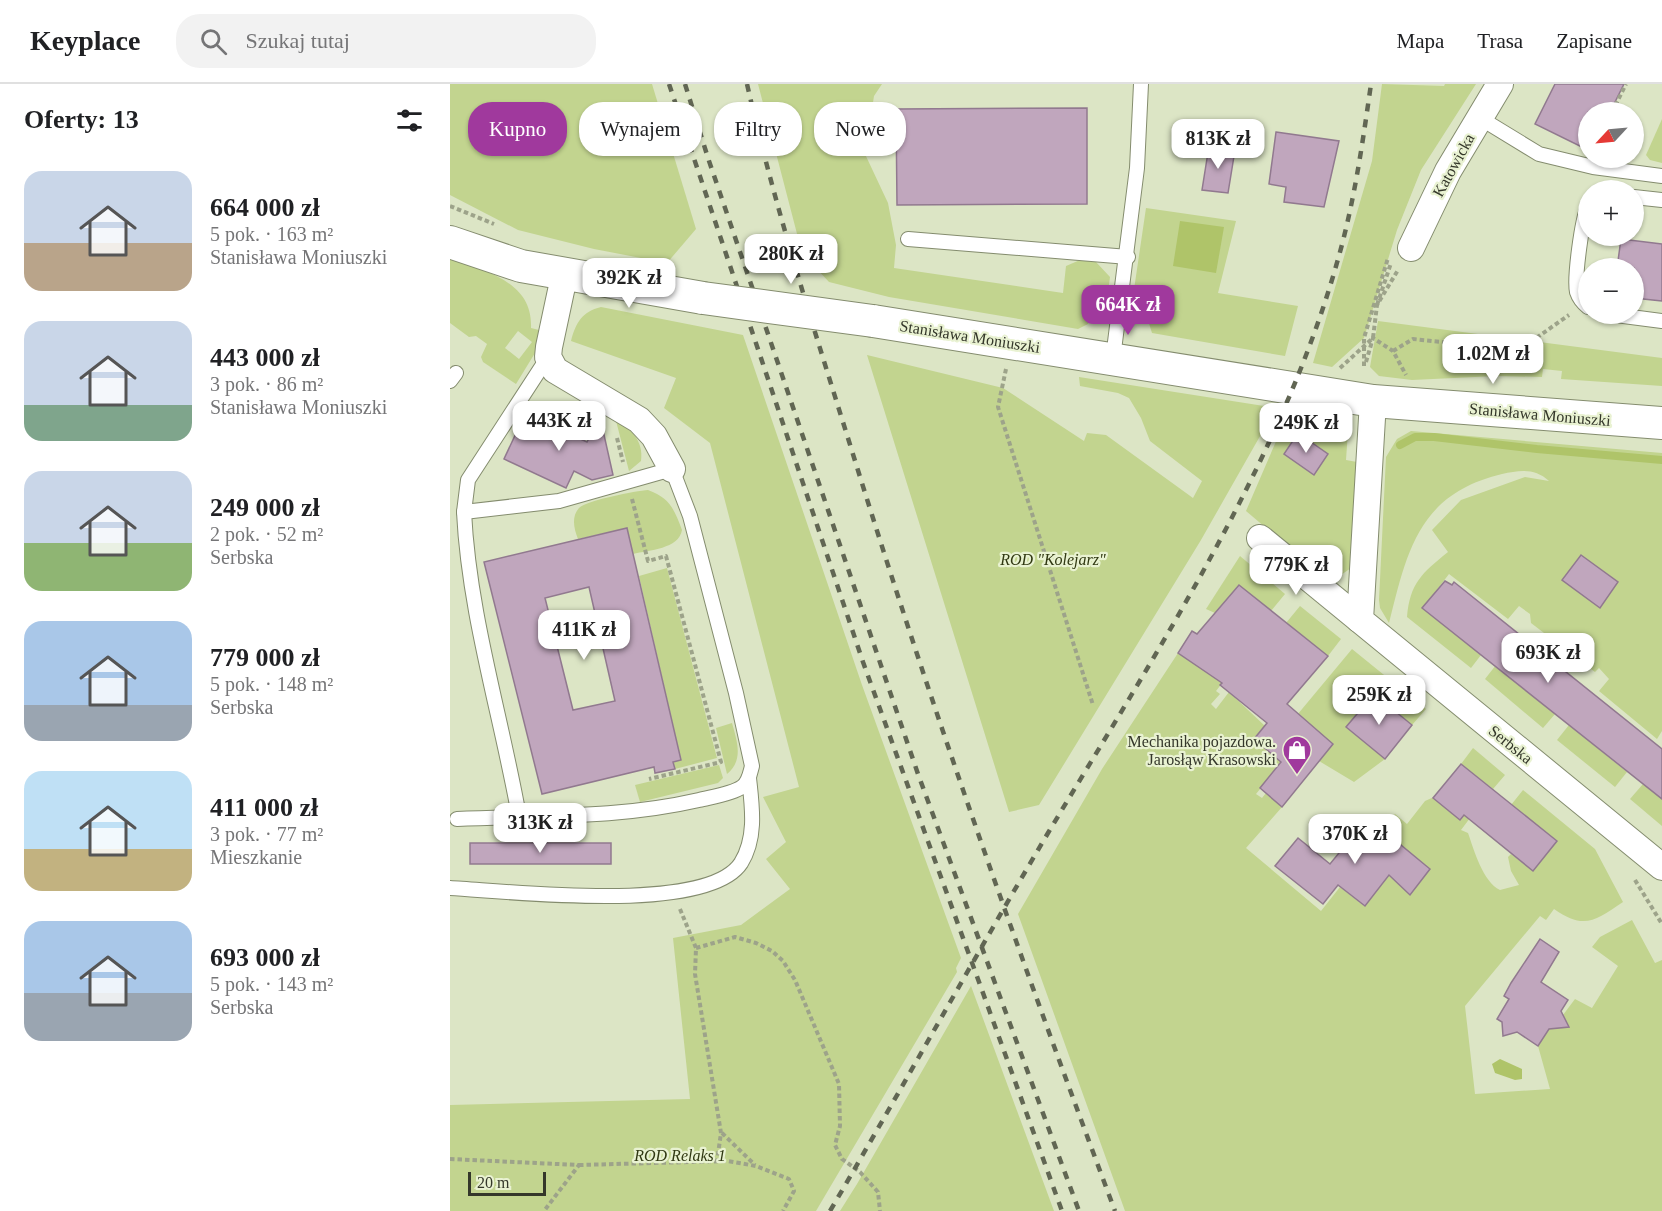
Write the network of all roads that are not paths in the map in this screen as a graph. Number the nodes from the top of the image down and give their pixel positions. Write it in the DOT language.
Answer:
graph roads {
  1 [pos="1141,84"];
  2 [pos="1500,84"];
  3 [pos="1479,118"];
  4 [pos="1662,176"];
  5 [pos="1644,198"];
  6 [pos="1662,200"];
  7 [pos="450,220"];
  8 [pos="908,239"];
  9 [pos="450,242"];
  10 [pos="1411,248"];
  11 [pos="1128,256"];
  12 [pos="565,272"];
  13 [pos="1644,319"];
  14 [pos="1662,321"];
  15 [pos="548,357"];
  16 [pos="1113,358"];
  17 [pos="1367,389"];
  18 [pos="1662,423"];
  19 [pos="672,469"];
  20 [pos="465,512"];
  21 [pos="1260,538"];
  22 [pos="1360,620"];
  23 [pos="749,778"];
  24 [pos="519,816"];
  25 [pos="457,819"];
  26 [pos="1662,867"];
  27 [pos="450,888"];
  1 -- 11 [label="lane"];
  2 -- 3 [label="street, Katowicka"];
  3 -- 4 [label="lane"];
  3 -- 10 [label="street, Katowicka"];
  5 -- 6 [label="lane"];
  7 -- 12 [label="street, Stanisława Moniuszki"];
  8 -- 11 [label="lane"];
  9 -- 12 [label="street, Stanisława Moniuszki"];
  11 -- 16 [label="lane"];
  12 -- 15 [label="street"];
  12 -- 16 [label="street, Stanisława Moniuszki, bridge"];
  13 -- 14 [label="lane"];
  15 -- 19 [label="street"];
  15 -- 20 [label="lane"];
  16 -- 17 [label="street, Stanisława Moniuszki"];
  17 -- 18 [label="street, Stanisława Moniuszki"];
  17 -- 22 [label="street"];
  19 -- 20 [label="lane"];
  19 -- 23 [label="lane"];
  20 -- 24 [label="lane"];
  21 -- 22 [label="street, Serbska"];
  22 -- 26 [label="street, Serbska"];
  23 -- 24 [label="lane"];
  23 -- 27 [label="lane"];
  24 -- 25 [label="lane"];
}
